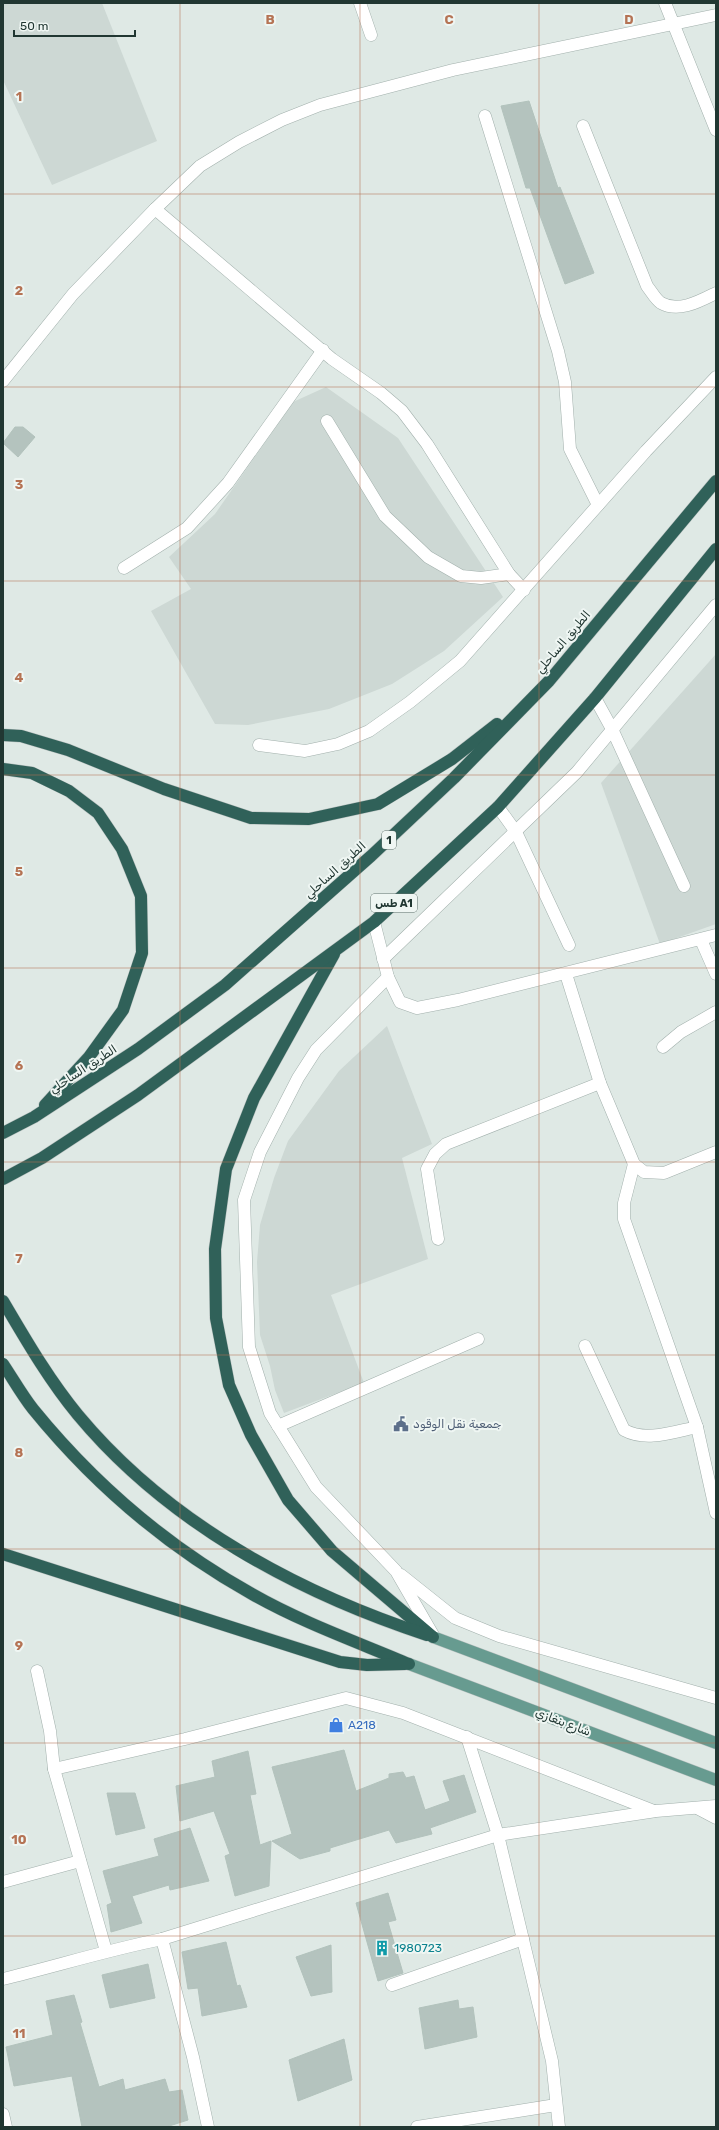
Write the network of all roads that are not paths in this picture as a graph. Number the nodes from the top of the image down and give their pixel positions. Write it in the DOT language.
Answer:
graph roads {
  1 [pos="360,3"];
  2 [pos="665,3"];
  3 [pos="716,15"];
  4 [pos="674,22"];
  5 [pos="370,35"];
  6 [pos="485,116"];
  7 [pos="583,126"];
  8 [pos="716,130"];
  9 [pos="154,209"];
  10 [pos="716,293"];
  11 [pos="323,350"];
  12 [pos="716,377"];
  13 [pos="3,381"];
  14 [pos="326,421"];
  15 [pos="716,480"];
  16 [pos="598,505"];
  17 [pos="716,549"];
  18 [pos="124,568"];
  19 [pos="510,574"];
  20 [pos="524,590"];
  21 [pos="716,605"];
  22 [pos="549,681"];
  23 [pos="595,698"];
  24 [pos="612,729"];
  25 [pos="3,735"];
  26 [pos="259,745"];
  27 [pos="3,769"];
  28 [pos="498,807"];
  29 [pos="516,832"];
  30 [pos="684,886"];
  31 [pos="374,922"];
  32 [pos="716,935"];
  33 [pos="701,940"];
  34 [pos="569,945"];
  35 [pos="335,952"];
  36 [pos="383,959"];
  37 [pos="566,974"];
  38 [pos="716,974"];
  39 [pos="388,977"];
  40 [pos="716,1012"];
  41 [pos="663,1047"];
  42 [pos="600,1083"];
  43 [pos="34,1118"];
  44 [pos="3,1133"];
  45 [pos="716,1152"];
  46 [pos="634,1164"];
  47 [pos="3,1178"];
  48 [pos="438,1239"];
  49 [pos="3,1301"];
  50 [pos="478,1339"];
  51 [pos="585,1346"];
  52 [pos="3,1364"];
  53 [pos="278,1426"];
  54 [pos="697,1427"];
  55 [pos="716,1513"];
  56 [pos="3,1554"];
  57 [pos="396,1571"];
  58 [pos="433,1637"];
  59 [pos="409,1664"];
  60 [pos="37,1671"];
  61 [pos="716,1698"];
  62 [pos="467,1737"];
  63 [pos="716,1743"];
  64 [pos="54,1769"];
  65 [pos="716,1780"];
  66 [pos="716,1806"];
  67 [pos="696,1808"];
  68 [pos="656,1811"];
  69 [pos="716,1818"];
  70 [pos="498,1835"];
  71 [pos="80,1861"];
  72 [pos="3,1882"];
  73 [pos="162,1939"];
  74 [pos="522,1939"];
  75 [pos="106,1951"];
  76 [pos="3,1979"];
  77 [pos="392,1985"];
  78 [pos="556,2105"];
  79 [pos="3,2114"];
  80 [pos="6,2127"];
  81 [pos="208,2127"];
  82 [pos="417,2127"];
  83 [pos="559,2127"];
  1 -- 5 [label="street"];
  2 -- 4 [label="street"];
  3 -- 4 [label="street"];
  4 -- 8 [label="street"];
  4 -- 9 [label="street"];
  6 -- 16 [label="street"];
  7 -- 10 [label="street"];
  9 -- 11 [label="street"];
  9 -- 13 [label="street"];
  11 -- 18 [label="street"];
  11 -- 19 [label="street"];
  12 -- 16 [label="street"];
  14 -- 19 [label="street"];
  15 -- 22 [label="highway, الطريق الساحلي / 1"];
  16 -- 20 [label="street"];
  17 -- 23 [label="highway, طس A1"];
  19 -- 20 [label="street"];
  20 -- 26 [label="street"];
  21 -- 24 [label="street"];
  22 -- 25 [label="highway"];
  22 -- 43 [label="highway, الطريق الساحلي / 1"];
  23 -- 24 [label="street"];
  23 -- 28 [label="highway, طس A1"];
  24 -- 29 [label="street"];
  24 -- 30 [label="street"];
  27 -- 43 [label="highway"];
  28 -- 29 [label="street"];
  28 -- 31 [label="highway, طس A1"];
  29 -- 34 [label="street"];
  29 -- 36 [label="street"];
  31 -- 35 [label="highway, طس A1"];
  31 -- 36 [label="street"];
  32 -- 33 [label="street"];
  33 -- 37 [label="street"];
  33 -- 38 [label="street"];
  35 -- 47 [label="highway, طس A1"];
  35 -- 58 [label="highway"];
  36 -- 39 [label="street"];
  37 -- 39 [label="street"];
  37 -- 42 [label="street"];
  39 -- 53 [label="street"];
  40 -- 41 [label="street"];
  42 -- 46 [label="street"];
  42 -- 48 [label="street"];
  43 -- 44 [label="highway, الطريق الساحلي / 1"];
  45 -- 46 [label="street"];
  46 -- 54 [label="street"];
  49 -- 58 [label="highway"];
  50 -- 53 [label="street"];
  51 -- 54 [label="street"];
  52 -- 59 [label="highway"];
  53 -- 57 [label="street"];
  54 -- 55 [label="street"];
  56 -- 59 [label="highway"];
  57 -- 58 [label="street"];
  57 -- 61 [label="street"];
  58 -- 63 [label="main road"];
  59 -- 65 [label="main road, شارع بنغازي"];
  60 -- 64 [label="street"];
  62 -- 64 [label="street"];
  62 -- 68 [label="street"];
  62 -- 70 [label="street"];
  64 -- 71 [label="street"];
  66 -- 67 [label="street"];
  67 -- 68 [label="street"];
  67 -- 69 [label="street"];
  68 -- 70 [label="street"];
  70 -- 73 [label="street"];
  70 -- 74 [label="street"];
  71 -- 72 [label="street"];
  71 -- 75 [label="street"];
  73 -- 75 [label="street"];
  73 -- 81 [label="street"];
  74 -- 77 [label="street"];
  74 -- 78 [label="street"];
  75 -- 76 [label="street"];
  78 -- 82 [label="street"];
  78 -- 83 [label="street"];
  79 -- 80 [label="street"];
}
